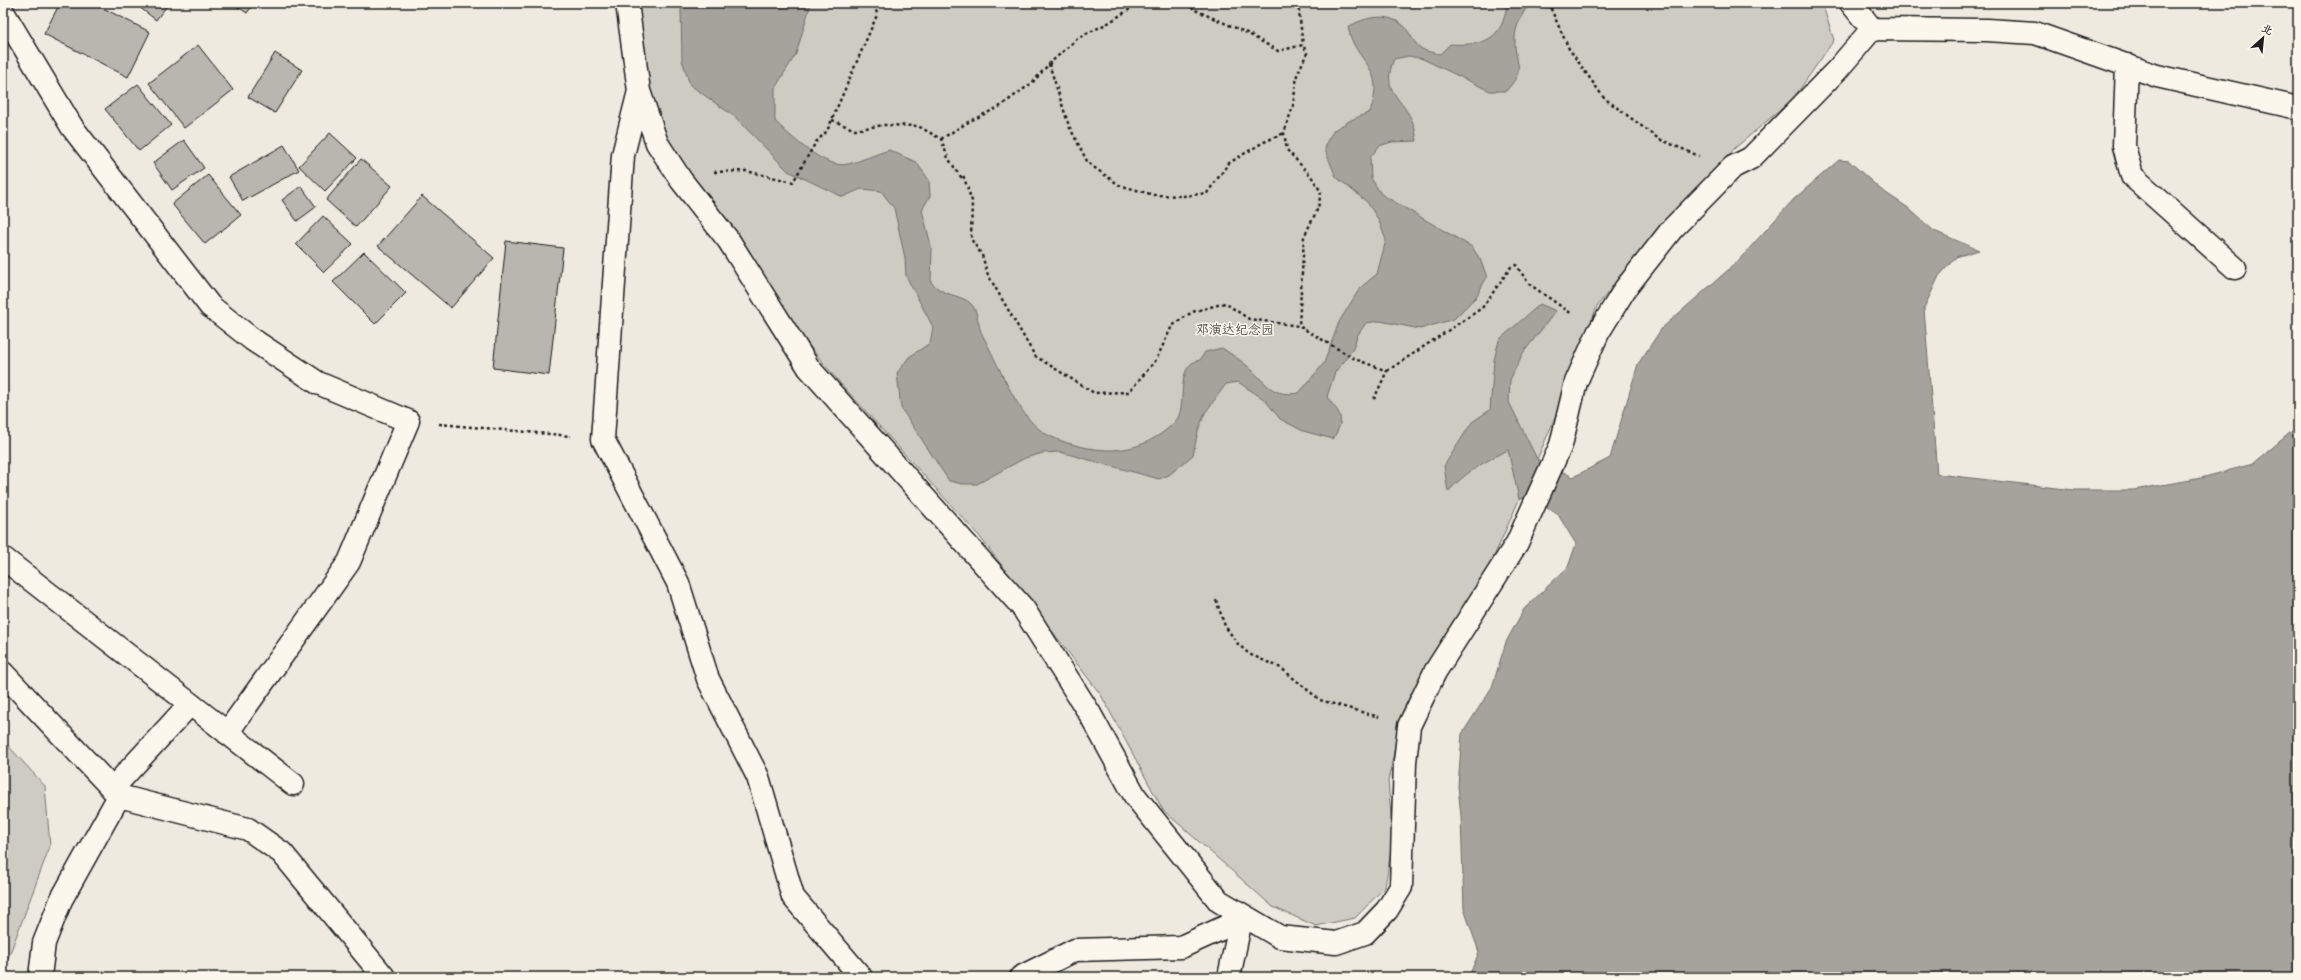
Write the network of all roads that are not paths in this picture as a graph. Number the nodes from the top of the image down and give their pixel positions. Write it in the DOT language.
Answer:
graph roads {
  1 [pos="628,3"];
  2 [pos="1851,3"];
  3 [pos="3,12"];
  4 [pos="1872,29"];
  5 [pos="2127,65"];
  6 [pos="639,91"];
  7 [pos="2298,108"];
  8 [pos="2235,268"];
  9 [pos="3,558"];
  10 [pos="3,673"];
  11 [pos="190,704"];
  12 [pos="227,733"];
  13 [pos="293,784"];
  14 [pos="115,792"];
  15 [pos="1242,915"];
  16 [pos="40,977"];
  17 [pos="384,977"];
  18 [pos="861,977"];
  19 [pos="1021,977"];
  20 [pos="1229,977"];
  1 -- 6 [label="street"];
  2 -- 4 [label="street"];
  3 -- 12 [label="street"];
  4 -- 5 [label="street"];
  4 -- 15 [label="street"];
  5 -- 7 [label="street"];
  5 -- 8 [label="street"];
  6 -- 15 [label="street"];
  6 -- 18 [label="street"];
  9 -- 11 [label="street"];
  10 -- 14 [label="street"];
  11 -- 12 [label="street"];
  11 -- 14 [label="street"];
  12 -- 13 [label="street"];
  14 -- 16 [label="street"];
  14 -- 17 [label="street"];
  15 -- 19 [label="street"];
  15 -- 20 [label="street"];
}
